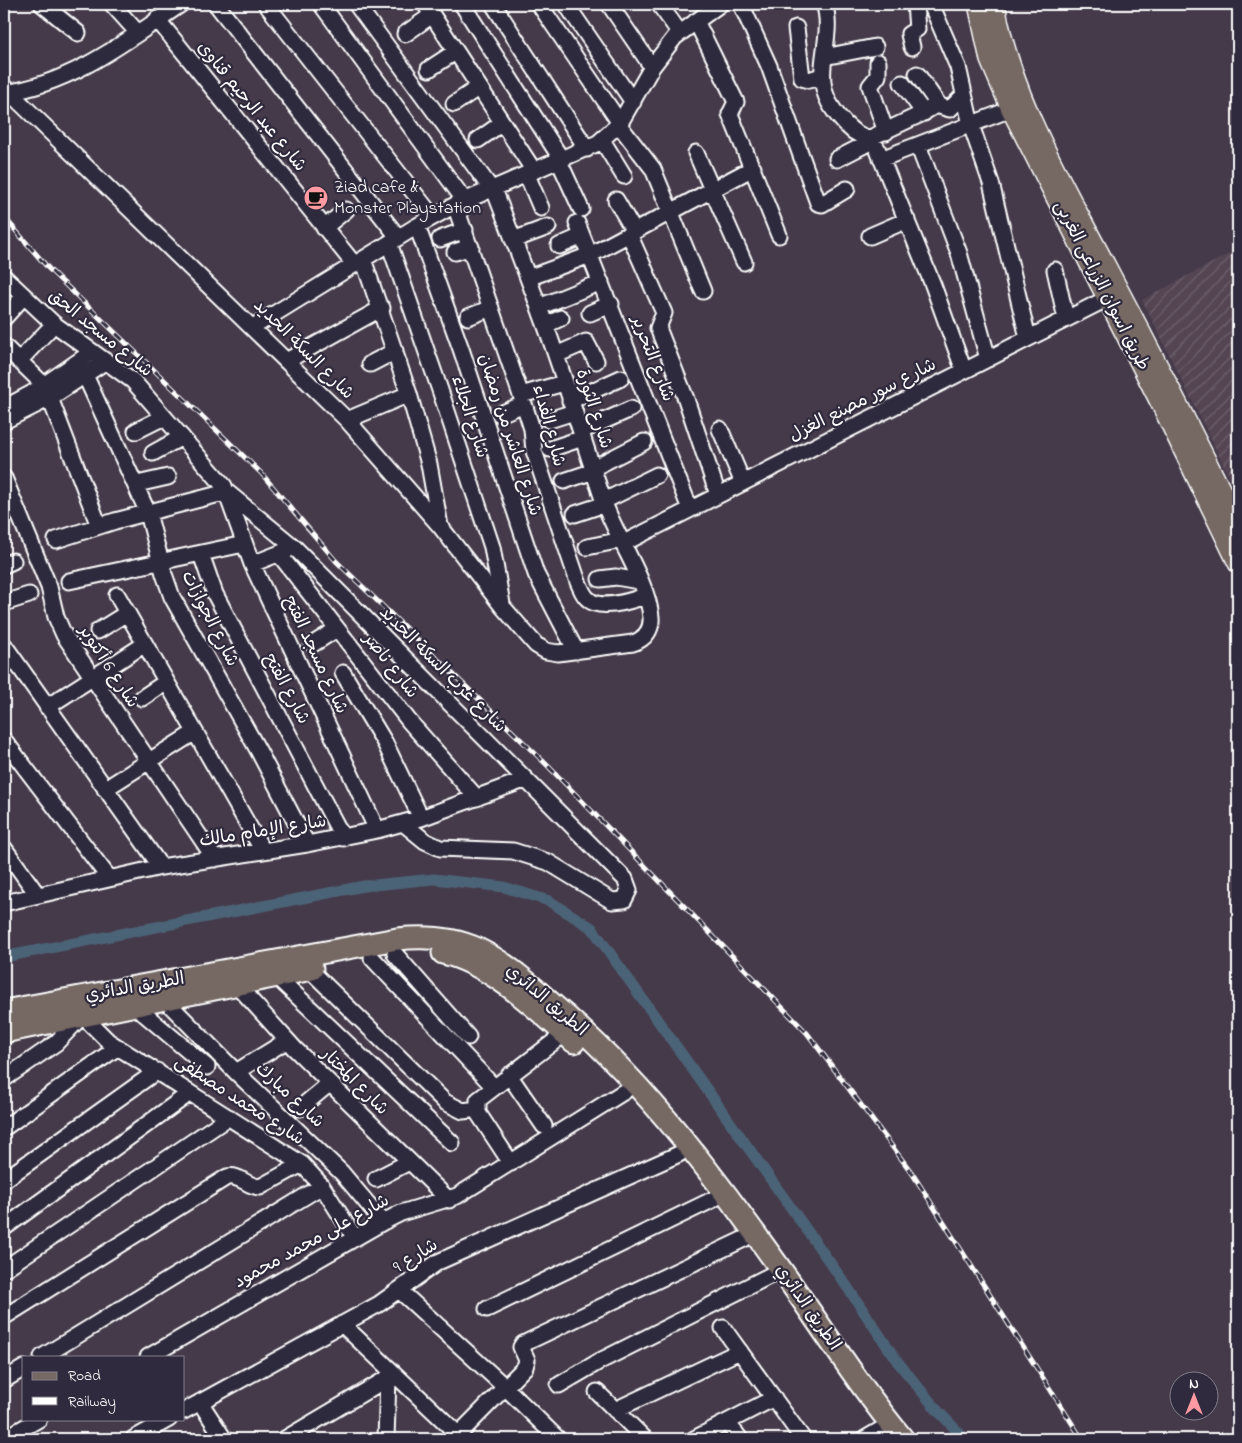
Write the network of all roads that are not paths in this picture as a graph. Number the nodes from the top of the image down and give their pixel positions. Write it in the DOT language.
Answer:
graph roads {
  1 [pos="42,4"];
  2 [pos="112,4"];
  3 [pos="216,4"];
  4 [pos="266,4"];
  5 [pos="320,4"];
  6 [pos="356,4"];
  7 [pos="462,4"];
  8 [pos="493,4"];
  9 [pos="539,4"];
  10 [pos="566,4"];
  11 [pos="609,4"];
  12 [pos="659,4"];
  13 [pos="740,4"];
  14 [pos="915,4"];
  15 [pos="929,4"];
  16 [pos="978,4"];
  17 [pos="995,4"];
  18 [pos="175,5"];
  19 [pos="713,6"];
  20 [pos="830,6"];
  21 [pos="429,9"];
  22 [pos="157,19"];
  23 [pos="696,21"];
  24 [pos="796,28"];
  25 [pos="78,33"];
  26 [pos="138,33"];
  27 [pos="405,34"];
  28 [pos="680,34"];
  29 [pos="875,47"];
  30 [pos="912,47"];
  31 [pos="455,52"];
  32 [pos="824,56"];
  33 [pos="998,57"];
  34 [pos="878,62"];
  35 [pos="652,67"];
  36 [pos="429,70"];
  37 [pos="917,74"];
  38 [pos="822,76"];
  39 [pos="902,84"];
  40 [pos="479,87"];
  41 [pos="6,91"];
  42 [pos="964,95"];
  43 [pos="632,102"];
  44 [pos="454,104"];
  45 [pos="938,104"];
  46 [pos="1011,110"];
  47 [pos="924,113"];
  48 [pos="502,123"];
  49 [pos="620,124"];
  50 [pos="971,125"];
  51 [pos="886,132"];
  52 [pos="478,140"];
  53 [pos="602,140"];
  54 [pos="870,140"];
  55 [pos="918,145"];
  56 [pos="587,149"];
  57 [pos="696,153"];
  58 [pos="881,159"];
  59 [pos="838,160"];
  60 [pos="561,161"];
  61 [pos="754,168"];
  62 [pos="531,173"];
  63 [pos="624,176"];
  64 [pos="493,189"];
  65 [pos="847,189"];
  66 [pos="713,190"];
  67 [pos="616,200"];
  68 [pos="460,203"];
  69 [pos="542,208"];
  70 [pos="346,210"];
  71 [pos="670,212"];
  72 [pos="433,217"];
  73 [pos="907,220"];
  74 [pos="580,222"];
  75 [pos="417,226"];
  76 [pos="548,227"];
  77 [pos="324,228"];
  78 [pos="465,230"];
  79 [pos="632,233"];
  80 [pos="779,236"];
  81 [pos="870,236"];
  82 [pos="440,238"];
  83 [pos="393,240"];
  84 [pos="513,240"];
  85 [pos="559,246"];
  86 [pos="471,247"];
  87 [pos="455,252"];
  88 [pos="590,255"];
  89 [pos="359,261"];
  90 [pos="744,262"];
  91 [pos="1055,270"];
  92 [pos="4,278"];
  93 [pos="528,278"];
  94 [pos="601,282"];
  95 [pos="703,291"];
  96 [pos="1113,295"];
  97 [pos="24,296"];
  98 [pos="611,304"];
  99 [pos="539,307"];
  100 [pos="382,308"];
  101 [pos="491,308"];
  102 [pos="590,313"];
  103 [pos="468,317"];
  104 [pos="4,318"];
  105 [pos="561,318"];
  106 [pos="1066,319"];
  107 [pos="54,324"];
  108 [pos="546,325"];
  109 [pos="253,327"];
  110 [pos="1028,338"];
  111 [pos="4,346"];
  112 [pos="395,351"];
  113 [pos="92,352"];
  114 [pos="556,355"];
  115 [pos="988,359"];
  116 [pos="288,360"];
  117 [pos="19,361"];
  118 [pos="106,361"];
  119 [pos="596,361"];
  120 [pos="370,364"];
  121 [pos="964,371"];
  122 [pos="85,375"];
  123 [pos="621,378"];
  124 [pos="564,383"];
  125 [pos="47,391"];
  126 [pos="409,394"];
  127 [pos="523,400"];
  128 [pos="572,406"];
  129 [pos="4,408"];
  130 [pos="631,409"];
  131 [pos="500,414"];
  132 [pos="164,417"];
  133 [pos="347,420"];
  134 [pos="549,420"];
  135 [pos="4,421"];
  136 [pos="720,429"];
  137 [pos="136,431"];
  138 [pos="582,435"];
  139 [pos="182,437"];
  140 [pos="644,442"];
  141 [pos="550,449"];
  142 [pos="153,453"];
  143 [pos="594,470"];
  144 [pos="657,475"];
  145 [pos="4,478"];
  146 [pos="168,478"];
  147 [pos="564,480"];
  148 [pos="743,483"];
  149 [pos="137,484"];
  150 [pos="227,492"];
  151 [pos="718,495"];
  152 [pos="604,502"];
  153 [pos="690,509"];
  154 [pos="1222,511"];
  155 [pos="148,513"];
  156 [pos="575,514"];
  157 [pos="1238,525"];
  158 [pos="99,526"];
  159 [pos="440,526"];
  160 [pos="56,540"];
  161 [pos="623,541"];
  162 [pos="244,544"];
  163 [pos="586,547"];
  164 [pos="294,548"];
  165 [pos="201,554"];
  166 [pos="279,554"];
  167 [pos="161,563"];
  168 [pos="1238,563"];
  169 [pos="252,564"];
  170 [pos="600,579"];
  171 [pos="69,581"];
  172 [pos="639,581"];
  173 [pos="29,595"];
  174 [pos="117,595"];
  175 [pos="645,596"];
  176 [pos="4,603"];
  177 [pos="502,606"];
  178 [pos="128,612"];
  179 [pos="337,629"];
  180 [pos="98,632"];
  181 [pos="145,644"];
  182 [pos="313,644"];
  183 [pos="4,645"];
  184 [pos="576,651"];
  185 [pos="343,673"];
  186 [pos="93,678"];
  187 [pos="166,682"];
  188 [pos="142,698"];
  189 [pos="47,707"];
  190 [pos="195,732"];
  191 [pos="4,740"];
  192 [pos="149,761"];
  193 [pos="524,780"];
  194 [pos="105,789"];
  195 [pos="477,798"];
  196 [pos="422,818"];
  197 [pos="403,823"];
  198 [pos="376,830"];
  199 [pos="343,838"];
  200 [pos="307,844"];
  201 [pos="263,851"];
  202 [pos="6,856"];
  203 [pos="215,859"];
  204 [pos="161,868"];
  205 [pos="109,878"];
  206 [pos="37,894"];
  207 [pos="4,903"];
  208 [pos="395,954"];
  209 [pos="372,958"];
  210 [pos="310,970"];
  211 [pos="276,977"];
  212 [pos="201,984"];
  213 [pos="237,985"];
  214 [pos="165,1000"];
  215 [pos="135,1006"];
  216 [pos="4,1012"];
  217 [pos="82,1016"];
  218 [pos="4,1032"];
  219 [pos="564,1034"];
  220 [pos="468,1037"];
  221 [pos="286,1041"];
  222 [pos="118,1047"];
  223 [pos="207,1067"];
  224 [pos="157,1071"];
  225 [pos="236,1072"];
  226 [pos="509,1075"];
  227 [pos="4,1079"];
  228 [pos="329,1084"];
  229 [pos="494,1087"];
  230 [pos="625,1091"];
  231 [pos="190,1093"];
  232 [pos="300,1108"];
  233 [pos="477,1109"];
  234 [pos="229,1117"];
  235 [pos="544,1126"];
  236 [pos="4,1128"];
  237 [pos="452,1143"];
  238 [pos="679,1154"];
  239 [pos="409,1162"];
  240 [pos="511,1162"];
  241 [pos="302,1164"];
  242 [pos="376,1179"];
  243 [pos="4,1180"];
  244 [pos="322,1186"];
  245 [pos="714,1199"];
  246 [pos="449,1200"];
  247 [pos="382,1222"];
  248 [pos="4,1228"];
  249 [pos="355,1238"];
  250 [pos="744,1239"];
  251 [pos="4,1269"];
  252 [pos="771,1275"];
  253 [pos="399,1290"];
  254 [pos="487,1308"];
  255 [pos="4,1317"];
  256 [pos="342,1324"];
  257 [pos="723,1328"];
  258 [pos="740,1351"];
  259 [pos="44,1356"];
  260 [pos="150,1356"];
  261 [pos="22,1369"];
  262 [pos="390,1376"];
  263 [pos="4,1380"];
  264 [pos="559,1384"];
  265 [pos="506,1387"];
  266 [pos="597,1392"];
  267 [pos="774,1398"];
  268 [pos="200,1402"];
  269 [pos="185,1410"];
  270 [pos="615,1410"];
  271 [pos="37,1420"];
  272 [pos="168,1420"];
  273 [pos="727,1422"];
  274 [pos="150,1435"];
  275 [pos="456,1436"];
  276 [pos="879,1436"];
  277 [pos="4,1439"];
  278 [pos="133,1439"];
  279 [pos="224,1439"];
  280 [pos="285,1439"];
  281 [pos="386,1439"];
  282 [pos="558,1439"];
  283 [pos="645,1439"];
  284 [pos="694,1439"];
  285 [pos="740,1439"];
  286 [pos="803,1439"];
  287 [pos="903,1439"];
  1 -- 25 [label="street"];
  2 -- 26 [label="street"];
  3 -- 83 [label="street, شارع الجلاء"];
  4 -- 72 [label="street"];
  5 -- 68 [label="street, شارع الفداء"];
  6 -- 64 [label="street, شارع الثورة"];
  7 -- 60 [label="street, شارع التحرير"];
  8 -- 56 [label="street"];
  9 -- 49 [label="street"];
  10 -- 43 [label="street"];
  11 -- 35 [label="street"];
  12 -- 28 [label="street"];
  13 -- 65 [label="street"];
  14 -- 30 [label="street"];
  15 -- 42 [label="street"];
  16 -- 33 [label="main road, طريق اسوان الزراعى الغربى"];
  17 -- 33 [label="main road, طريق اسوان الزراعى الغربى"];
  18 -- 22 [label="street"];
  19 -- 23 [label="street"];
  20 -- 32 [label="street"];
  21 -- 27 [label="street"];
  21 -- 31 [label="street"];
  22 -- 26 [label="street"];
  22 -- 77 [label="street, شارع عبد الرحيم قناوى"];
  23 -- 28 [label="street"];
  23 -- 61 [label="street"];
  24 -- 38 [label="street"];
  26 -- 41 [label="street"];
  28 -- 35 [label="street"];
  29 -- 32 [label="street"];
  31 -- 36 [label="street"];
  31 -- 40 [label="street"];
  32 -- 38 [label="street"];
  33 -- 46 [label="main road, طريق اسوان الزراعى الغربى"];
  33 -- 96 [label="main road, طريق اسوان الزراعى الغربى"];
  34 -- 51 [label="street"];
  35 -- 43 [label="street"];
  37 -- 45 [label="street"];
  38 -- 54 [label="street"];
  39 -- 47 [label="street"];
  40 -- 44 [label="street"];
  40 -- 48 [label="street"];
  41 -- 109 [label="street, شارع السكة الحديد"];
  42 -- 45 [label="street"];
  42 -- 50 [label="street"];
  43 -- 49 [label="street"];
  45 -- 47 [label="street"];
  46 -- 50 [label="street"];
  46 -- 96 [label="main road, طريق اسوان الزراعى الغربى"];
  47 -- 51 [label="street"];
  48 -- 52 [label="street"];
  48 -- 62 [label="street"];
  49 -- 53 [label="street"];
  49 -- 71 [label="street"];
  50 -- 55 [label="street"];
  50 -- 110 [label="street"];
  51 -- 54 [label="street"];
  53 -- 56 [label="street"];
  53 -- 63 [label="street"];
  54 -- 58 [label="street"];
  54 -- 59 [label="street"];
  55 -- 58 [label="street"];
  55 -- 115 [label="street"];
  56 -- 60 [label="street"];
  57 -- 66 [label="street"];
  58 -- 73 [label="street"];
  60 -- 62 [label="street"];
  60 -- 74 [label="street, شارع التحرير"];
  61 -- 66 [label="street"];
  61 -- 80 [label="street"];
  62 -- 64 [label="street"];
  62 -- 69 [label="street"];
  64 -- 68 [label="street"];
  64 -- 84 [label="street, شارع الثورة"];
  66 -- 71 [label="street"];
  66 -- 90 [label="street"];
  67 -- 79 [label="street"];
  68 -- 72 [label="street"];
  68 -- 78 [label="street, شارع الفداء"];
  70 -- 77 [label="street"];
  71 -- 79 [label="street"];
  71 -- 95 [label="street"];
  72 -- 75 [label="street"];
  73 -- 81 [label="street"];
  73 -- 121 [label="street"];
  74 -- 85 [label="street"];
  74 -- 88 [label="street, شارع التحرير"];
  75 -- 83 [label="street"];
  75 -- 184 [label="street, شارع العاشر من رمضان"];
  76 -- 84 [label="street"];
  77 -- 89 [label="street, شارع عبد الرحيم قناوى"];
  78 -- 82 [label="street"];
  78 -- 86 [label="street, شارع الفداء"];
  79 -- 88 [label="street"];
  79 -- 151 [label="street"];
  83 -- 89 [label="street"];
  83 -- 177 [label="street, شارع الجلاء"];
  84 -- 93 [label="street, شارع الثورة"];
  86 -- 87 [label="street"];
  86 -- 101 [label="street, شارع الفداء"];
  88 -- 93 [label="street"];
  88 -- 94 [label="street, شارع التحرير"];
  89 -- 100 [label="street, شارع عبد الرحيم قناوى"];
  89 -- 109 [label="street"];
  91 -- 106 [label="street"];
  92 -- 97 [label="street, شارع مسجد الحق"];
  93 -- 99 [label="street, شارع الثورة"];
  94 -- 98 [label="street, شارع التحرير"];
  94 -- 99 [label="street"];
  96 -- 106 [label="street, شارع سور مصنع الغزل"];
  96 -- 154 [label="main road, طريق اسوان الزراعى الغربى"];
  97 -- 104 [label="street"];
  97 -- 107 [label="street, شارع مسجد الحق"];
  98 -- 102 [label="street"];
  98 -- 153 [label="street, شارع التحرير"];
  99 -- 108 [label="street, شارع الثورة"];
  100 -- 112 [label="street, شارع عبد الرحيم قناوى"];
  100 -- 116 [label="street"];
  101 -- 103 [label="street"];
  101 -- 127 [label="street, شارع الفداء"];
  105 -- 108 [label="street"];
  106 -- 110 [label="street, شارع سور مصنع الغزل"];
  107 -- 113 [label="street, شارع مسجد الحق"];
  107 -- 117 [label="street"];
  108 -- 114 [label="street, شارع الثورة"];
  109 -- 116 [label="street, شارع السكة الحديد"];
  110 -- 115 [label="street, شارع سور مصنع الغزل"];
  111 -- 117 [label="street"];
  112 -- 120 [label="street"];
  112 -- 126 [label="street, شارع عبد الرحيم قناوى"];
  113 -- 118 [label="street, شارع مسجد الحق"];
  113 -- 125 [label="street"];
  114 -- 119 [label="street"];
  114 -- 124 [label="street, شارع الثورة"];
  115 -- 121 [label="street, شارع سور مصنع الغزل"];
  116 -- 133 [label="street, شارع السكة الحديد"];
  117 -- 125 [label="street"];
  118 -- 122 [label="street"];
  118 -- 132 [label="street, شارع مسجد الحق"];
  121 -- 148 [label="street, شارع سور مصنع الغزل"];
  122 -- 125 [label="street"];
  122 -- 149 [label="street, شارع الجوازات"];
  123 -- 128 [label="street"];
  124 -- 127 [label="street"];
  124 -- 128 [label="street, شارع الثورة"];
  125 -- 129 [label="street"];
  125 -- 135 [label="street"];
  125 -- 158 [label="street"];
  126 -- 133 [label="street"];
  126 -- 159 [label="street, شارع عبد الرحيم قناوى"];
  127 -- 131 [label="street"];
  127 -- 175 [label="street, شارع الفداء"];
  128 -- 134 [label="street"];
  128 -- 138 [label="street, شارع الثورة"];
  130 -- 138 [label="street"];
  132 -- 137 [label="street"];
  132 -- 139 [label="street, شارع مسجد الحق"];
  133 -- 159 [label="street, شارع السكة الحديد"];
  136 -- 148 [label="street"];
  138 -- 141 [label="street"];
  138 -- 143 [label="street, شارع الثورة"];
  139 -- 142 [label="street"];
  139 -- 150 [label="street, شارع مسجد الحق"];
  140 -- 143 [label="street"];
  143 -- 147 [label="street"];
  143 -- 152 [label="street, شارع الثورة"];
  144 -- 152 [label="street"];
  145 -- 186 [label="street, شارع 6 أكتوبر"];
  146 -- 149 [label="street"];
  148 -- 151 [label="street, شارع سور مصنع الغزل"];
  149 -- 155 [label="street, شارع الجوازات"];
  150 -- 155 [label="street"];
  150 -- 162 [label="street, شارع مسجد الفتح"];
  150 -- 164 [label="street, شارع غرب السكة الحديد"];
  151 -- 153 [label="street, شارع سور مصنع الغزل"];
  152 -- 156 [label="street"];
  152 -- 161 [label="street, شارع الثورة"];
  153 -- 161 [label="street, شارع سور مصنع الغزل"];
  154 -- 157 [label="main road, طريق اسوان الزراعى الغربى"];
  154 -- 168 [label="main road, طريق اسوان الزراعى الغربى"];
  155 -- 158 [label="street"];
  155 -- 167 [label="street, شارع الجوازات"];
  158 -- 160 [label="street"];
  159 -- 177 [label="street, شارع السكة الحديد"];
  161 -- 163 [label="street, شارع سور مصنع الغزل"];
  161 -- 172 [label="street, شارع الثورة"];
  162 -- 165 [label="street"];
  162 -- 169 [label="street, شارع مسجد الفتح"];
  164 -- 166 [label="street"];
  164 -- 193 [label="street, شارع غرب السكة الحديد"];
  165 -- 167 [label="street"];
  165 -- 199 [label="street, شارع الفتح"];
  166 -- 169 [label="street"];
  166 -- 179 [label="street, شارع ناصر"];
  167 -- 171 [label="street"];
  167 -- 200 [label="street, شارع الجوازات"];
  169 -- 198 [label="street, شارع مسجد الفتح"];
  170 -- 172 [label="street"];
  172 -- 175 [label="street, شارع الثورة"];
  173 -- 176 [label="street"];
  174 -- 178 [label="street"];
  175 -- 184 [label="street, شارع الثورة"];
  177 -- 184 [label="street, شارع السكة الحديد"];
  178 -- 180 [label="street"];
  178 -- 181 [label="street"];
  179 -- 182 [label="street"];
  179 -- 195 [label="street, شارع ناصر"];
  181 -- 186 [label="street"];
  181 -- 187 [label="street"];
  183 -- 189 [label="street"];
  185 -- 196 [label="street"];
  186 -- 189 [label="street"];
  186 -- 192 [label="street, شارع 6 أكتوبر"];
  187 -- 188 [label="street"];
  187 -- 190 [label="street"];
  189 -- 194 [label="street"];
  190 -- 192 [label="street"];
  190 -- 201 [label="street"];
  191 -- 205 [label="street"];
  192 -- 194 [label="street"];
  192 -- 203 [label="street, شارع 6 أكتوبر"];
  193 -- 195 [label="street, شارع الإمام مالك"];
  193 -- 197 [label="street, شارع غرب السكة الحديد"];
  194 -- 204 [label="street"];
  195 -- 196 [label="street, شارع الإمام مالك"];
  196 -- 197 [label="street, شارع الإمام مالك"];
  197 -- 198 [label="street, شارع الإمام مالك"];
  198 -- 199 [label="street, شارع الإمام مالك"];
  199 -- 200 [label="street, شارع الإمام مالك"];
  200 -- 201 [label="street, شارع الإمام مالك"];
  201 -- 203 [label="street, شارع الإمام مالك"];
  202 -- 206 [label="street"];
  203 -- 204 [label="street, شارع الإمام مالك"];
  204 -- 205 [label="street, شارع الإمام مالك"];
  205 -- 206 [label="street, شارع الإمام مالك"];
  206 -- 207 [label="street, شارع الإمام مالك"];
  208 -- 209 [label="highway, الطريق الدائري"];
  208 -- 219 [label="highway, الطريق الدائري"];
  208 -- 220 [label="street"];
  209 -- 210 [label="highway, الطريق الدائري"];
  209 -- 229 [label="street"];
  210 -- 211 [label="highway, الطريق الدائري"];
  210 -- 233 [label="street"];
  211 -- 213 [label="highway, الطريق الدائري"];
  211 -- 237 [label="street"];
  212 -- 213 [label="highway, الطريق الدائري"];
  212 -- 214 [label="highway, الطريق الدائري"];
  212 -- 216 [label="highway, الطريق الدائري"];
  212 -- 287 [label="highway, الطريق الدائري"];
  213 -- 221 [label="street, شارع المختار"];
  214 -- 215 [label="highway, الطريق الدائري"];
  214 -- 225 [label="street, شارع مبارك"];
  215 -- 217 [label="highway, الطريق الدائري"];
  215 -- 223 [label="street"];
  217 -- 218 [label="highway, الطريق الدائري"];
  217 -- 222 [label="street, شارع محمد مصطفى"];
  217 -- 227 [label="street"];
  219 -- 226 [label="street"];
  219 -- 230 [label="highway, الطريق الدائري"];
  221 -- 225 [label="street"];
  221 -- 228 [label="street, شارع المختار"];
  222 -- 224 [label="street, شارع محمد مصطفى"];
  222 -- 236 [label="street"];
  224 -- 231 [label="street, شارع محمد مصطفى"];
  224 -- 243 [label="street"];
  225 -- 247 [label="street, شارع مبارك"];
  226 -- 229 [label="street"];
  226 -- 235 [label="street"];
  228 -- 232 [label="street"];
  228 -- 239 [label="street, شارع المختار"];
  229 -- 233 [label="street"];
  230 -- 238 [label="highway, الطريق الدائري"];
  230 -- 240 [label="street, شارع على محمد محمود"];
  231 -- 234 [label="street, شارع محمد مصطفى"];
  231 -- 248 [label="street"];
  233 -- 240 [label="street"];
  234 -- 241 [label="street, شارع محمد مصطفى"];
  234 -- 251 [label="street"];
  238 -- 245 [label="highway, الطريق الدائري"];
  238 -- 253 [label="street, شارع 9"];
  239 -- 242 [label="street"];
  239 -- 246 [label="street, شارع المختار"];
  240 -- 246 [label="street, شارع على محمد محمود"];
  241 -- 244 [label="street, شارع محمد مصطفى"];
  241 -- 255 [label="street"];
  244 -- 249 [label="street, شارع محمد مصطفى"];
  244 -- 259 [label="street"];
  245 -- 250 [label="highway, الطريق الدائري"];
  245 -- 254 [label="street"];
  246 -- 247 [label="street, شارع على محمد محمود"];
  247 -- 249 [label="street, شارع على محمد محمود"];
  249 -- 260 [label="street, شارع على محمد محمود"];
  250 -- 252 [label="highway, الطريق الدائري"];
  250 -- 265 [label="street"];
  252 -- 264 [label="street"];
  252 -- 276 [label="highway, الطريق الدائري"];
  253 -- 256 [label="street, شارع 9"];
  253 -- 265 [label="street"];
  256 -- 262 [label="street"];
  256 -- 268 [label="street, شارع 9"];
  257 -- 258 [label="street"];
  258 -- 267 [label="street"];
  258 -- 270 [label="street"];
  261 -- 263 [label="street"];
  262 -- 275 [label="street"];
  262 -- 280 [label="street"];
  262 -- 281 [label="street"];
  265 -- 275 [label="street"];
  265 -- 282 [label="street"];
  266 -- 270 [label="street"];
  267 -- 273 [label="street"];
  267 -- 286 [label="street"];
  268 -- 269 [label="street, شارع 9"];
  268 -- 279 [label="street"];
  270 -- 283 [label="street"];
  271 -- 277 [label="street"];
  272 -- 274 [label="street"];
  273 -- 284 [label="street"];
  273 -- 285 [label="street"];
  274 -- 278 [label="street"];
}
